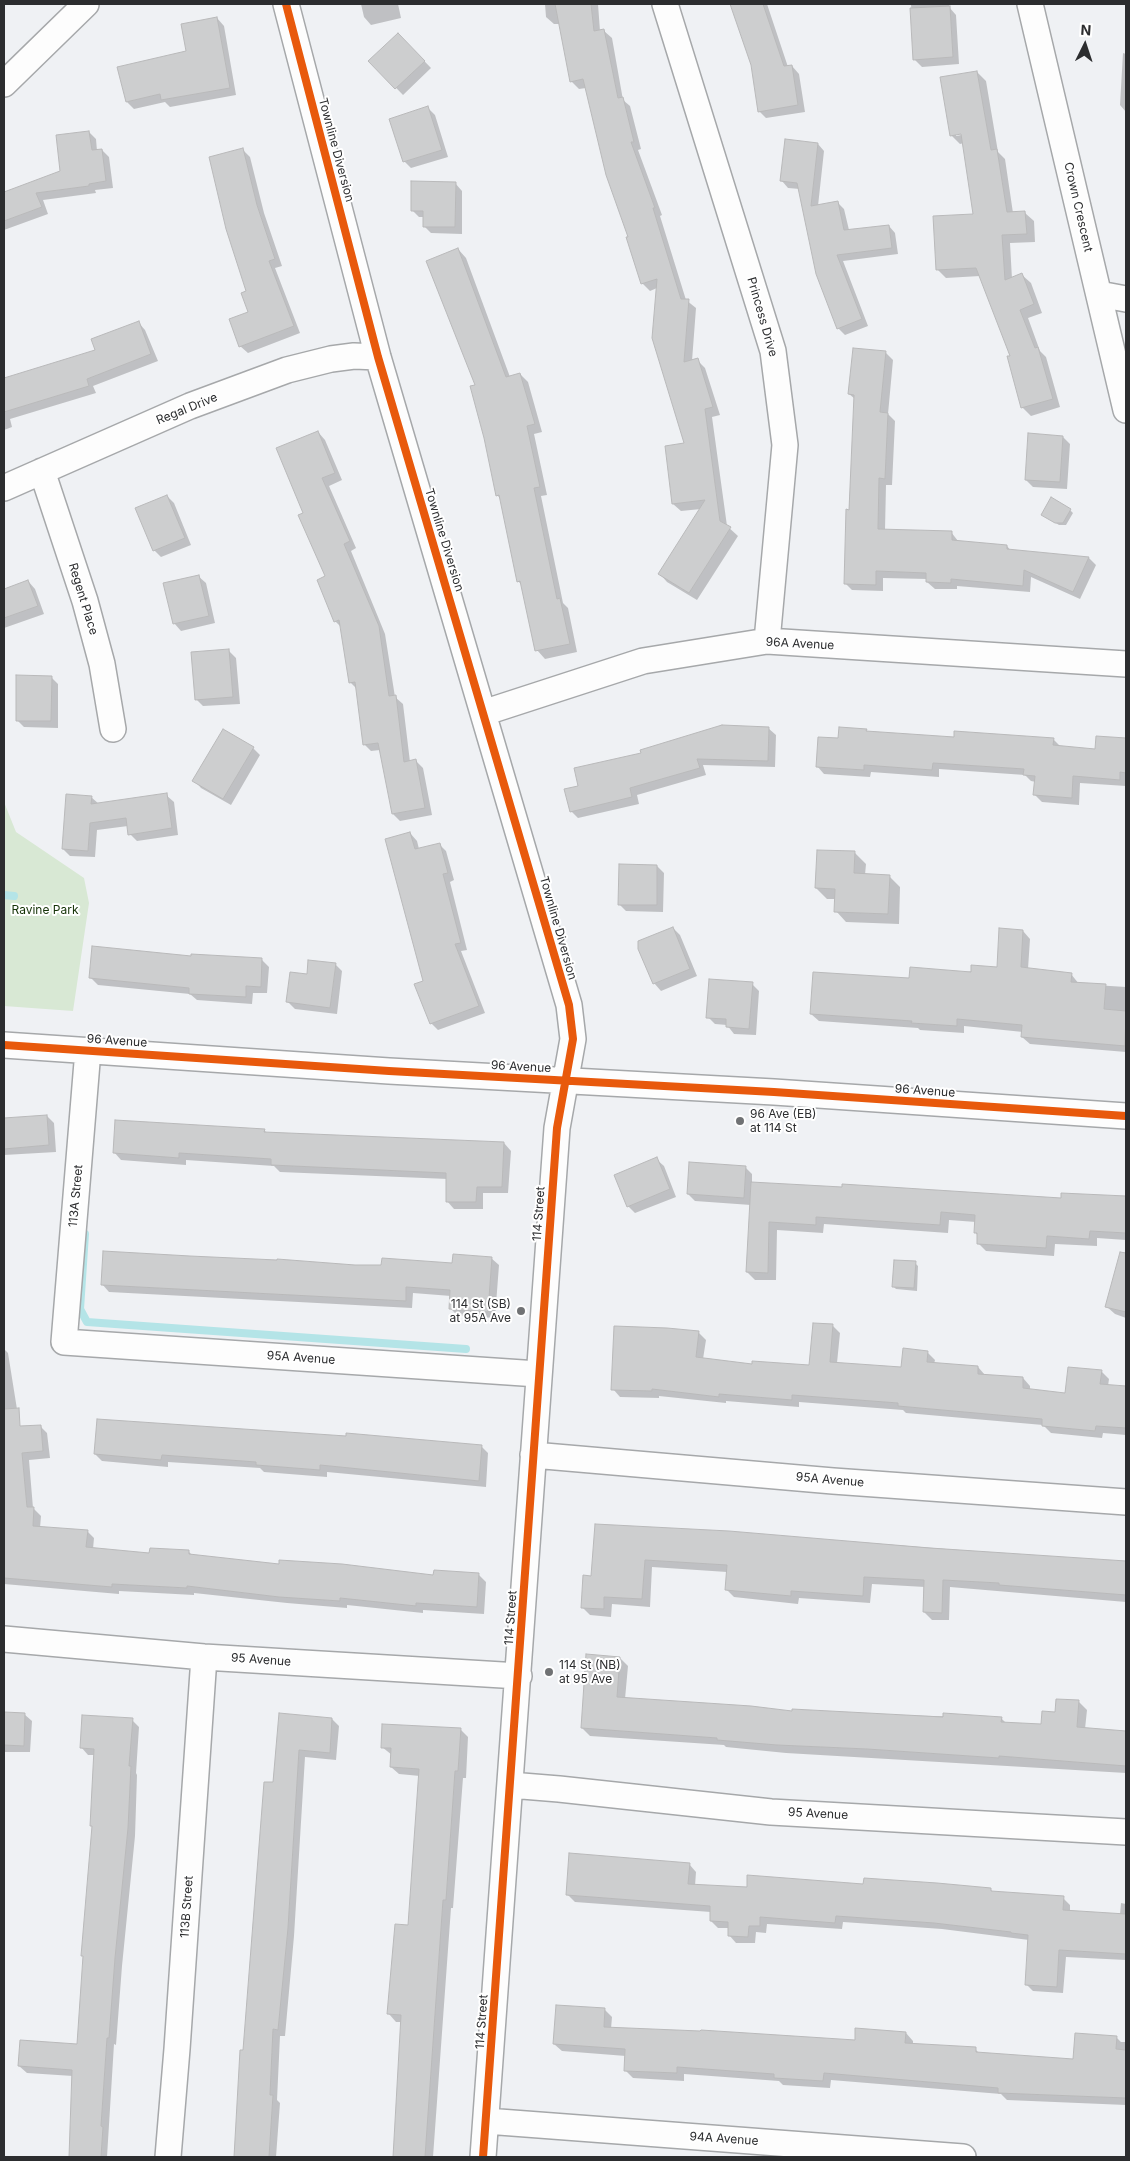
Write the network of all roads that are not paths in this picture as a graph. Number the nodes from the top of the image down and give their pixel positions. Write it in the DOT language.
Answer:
graph roads {
  1 [pos="86,4"];
  2 [pos="286,4"];
  3 [pos="666,4"];
  4 [pos="1030,4"];
  5 [pos="4,84"];
  6 [pos="1098,294"];
  7 [pos="1126,299"];
  8 [pos="378,357"];
  9 [pos="1126,410"];
  10 [pos="42,471"];
  11 [pos="4,488"];
  12 [pos="767,641"];
  13 [pos="1126,664"];
  14 [pos="484,713"];
  15 [pos="113,729"];
  16 [pos="4,1045"];
  17 [pos="88,1050"];
  18 [pos="566,1081"];
  19 [pos="1126,1116"];
  20 [pos="64,1342"];
  21 [pos="538,1374"];
  22 [pos="533,1455"];
  23 [pos="1126,1502"];
  24 [pos="4,1639"];
  25 [pos="204,1657"];
  26 [pos="519,1676"];
  27 [pos="510,1785"];
  28 [pos="1126,1832"];
  29 [pos="486,2121"];
  30 [pos="168,2157"];
  31 [pos="483,2157"];
  32 [pos="963,2157"];
  1 -- 5 [label="street"];
  2 -- 8 [label="street, Townline Diversion"];
  3 -- 12 [label="street, Princess Drive"];
  4 -- 6 [label="street, Crown Crescent"];
  6 -- 7 [label="street"];
  6 -- 9 [label="street, Crown Crescent"];
  8 -- 10 [label="street, Regal Drive"];
  8 -- 14 [label="street, Townline Diversion"];
  10 -- 11 [label="street, Regal Drive"];
  10 -- 15 [label="street, Regent Place"];
  12 -- 13 [label="street, 96A Avenue"];
  12 -- 14 [label="street, 96A Avenue"];
  14 -- 18 [label="street, Townline Diversion"];
  16 -- 17 [label="street, 96 Avenue"];
  17 -- 18 [label="street, 96 Avenue"];
  17 -- 20 [label="street, 113A Street"];
  18 -- 19 [label="street, 96 Avenue"];
  18 -- 21 [label="street, 114 Street"];
  20 -- 21 [label="street, 95A Avenue"];
  21 -- 22 [label="street, 114 Street"];
  22 -- 23 [label="street, 95A Avenue"];
  22 -- 26 [label="street, 114 Street"];
  24 -- 25 [label="street, 95 Avenue"];
  25 -- 26 [label="street, 95 Avenue"];
  25 -- 30 [label="street, 113B Street"];
  26 -- 27 [label="street, 114 Street"];
  27 -- 28 [label="street, 95 Avenue"];
  27 -- 29 [label="street, 114 Street"];
  29 -- 31 [label="street, 114 Street"];
  29 -- 32 [label="street, 94A Avenue"];
}
